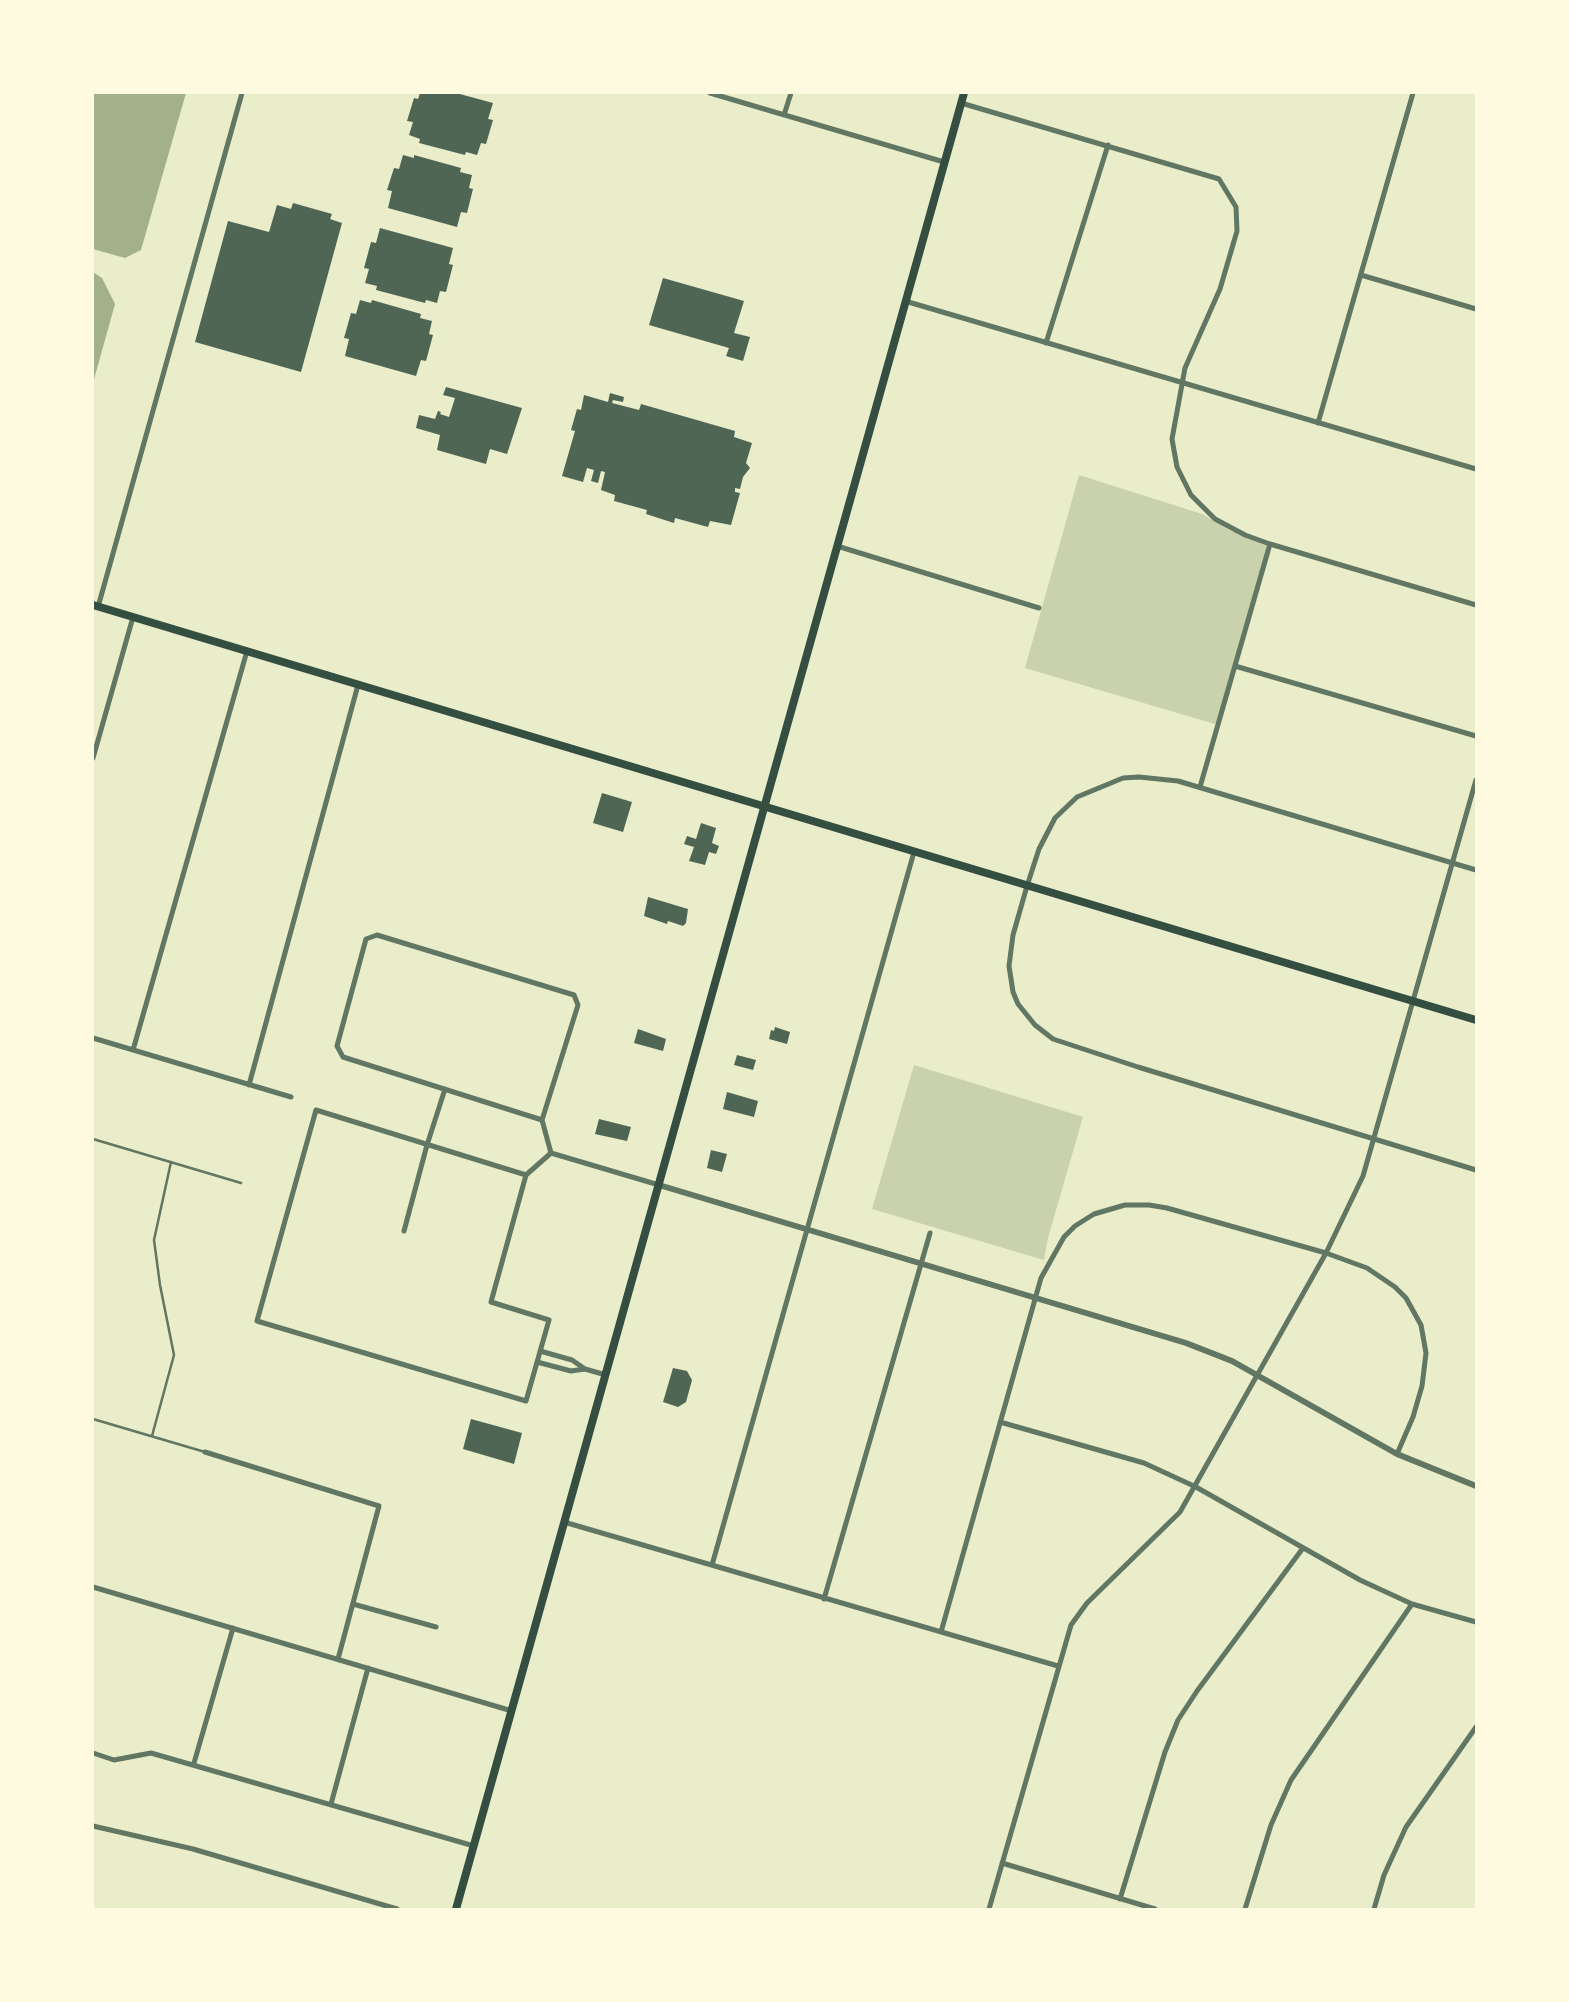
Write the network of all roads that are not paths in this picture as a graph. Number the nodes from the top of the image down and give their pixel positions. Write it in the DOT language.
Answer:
graph roads {
  1 [pos="242,93"];
  2 [pos="710,93"];
  3 [pos="791,93"];
  4 [pos="964,93"];
  5 [pos="1413,93"];
  6 [pos="961,103"];
  7 [pos="784,115"];
  8 [pos="1108,145"];
  9 [pos="944,162"];
  10 [pos="1361,275"];
  11 [pos="905,302"];
  12 [pos="1476,309"];
  13 [pos="1046,343"];
  14 [pos="1182,383"];
  15 [pos="1318,423"];
  16 [pos="1476,469"];
  17 [pos="1269,544"];
  18 [pos="837,546"];
  19 [pos="1476,605"];
  20 [pos="95,606"];
  21 [pos="1039,608"];
  22 [pos="133,617"];
  23 [pos="247,651"];
  24 [pos="1234,666"];
  25 [pos="358,685"];
  26 [pos="1476,736"];
  27 [pos="93,758"];
  28 [pos="1476,780"];
  29 [pos="1200,787"];
  30 [pos="764,807"];
  31 [pos="914,852"];
  32 [pos="1453,863"];
  33 [pos="1476,870"];
  34 [pos="1027,886"];
  35 [pos="1413,1002"];
  36 [pos="1476,1020"];
  37 [pos="93,1038"];
  38 [pos="132,1050"];
  39 [pos="249,1085"];
  40 [pos="445,1089"];
  41 [pos="291,1097"];
  42 [pos="542,1120"];
  43 [pos="93,1139"];
  44 [pos="1375,1139"];
  45 [pos="427,1145"];
  46 [pos="551,1153"];
  47 [pos="171,1162"];
  48 [pos="1476,1170"];
  49 [pos="526,1175"];
  50 [pos="241,1183"];
  51 [pos="659,1185"];
  52 [pos="807,1229"];
  53 [pos="404,1231"];
  54 [pos="930,1233"];
  55 [pos="1326,1252"];
  56 [pos="922,1264"];
  57 [pos="1035,1298"];
  58 [pos="540,1351"];
  59 [pos="537,1362"];
  60 [pos="585,1369"];
  61 [pos="606,1375"];
  62 [pos="1258,1376"];
  63 [pos="93,1419"];
  64 [pos="1000,1422"];
  65 [pos="152,1436"];
  66 [pos="205,1452"];
  67 [pos="1398,1454"];
  68 [pos="1476,1486"];
  69 [pos="1196,1487"];
  70 [pos="565,1522"];
  71 [pos="1303,1548"];
  72 [pos="712,1565"];
  73 [pos="93,1587"];
  74 [pos="824,1599"];
  75 [pos="354,1604"];
  76 [pos="1412,1604"];
  77 [pos="1476,1622"];
  78 [pos="436,1627"];
  79 [pos="233,1628"];
  80 [pos="941,1632"];
  81 [pos="338,1659"];
  82 [pos="1058,1666"];
  83 [pos="368,1668"];
  84 [pos="512,1711"];
  85 [pos="1476,1727"];
  86 [pos="93,1753"];
  87 [pos="194,1763"];
  88 [pos="331,1804"];
  89 [pos="93,1826"];
  90 [pos="474,1846"];
  91 [pos="1002,1863"];
  92 [pos="1119,1899"];
  93 [pos="397,1909"];
  94 [pos="456,1909"];
  95 [pos="989,1909"];
  96 [pos="1155,1909"];
  97 [pos="1245,1909"];
  98 [pos="1374,1909"];
  1 -- 20 [label="street"];
  2 -- 7 [label="street"];
  3 -- 7 [label="street"];
  4 -- 6 [label="main road"];
  5 -- 10 [label="street"];
  6 -- 8 [label="street"];
  6 -- 9 [label="main road"];
  7 -- 9 [label="street"];
  8 -- 13 [label="street"];
  8 -- 14 [label="street"];
  9 -- 11 [label="main road"];
  10 -- 12 [label="street"];
  10 -- 15 [label="street"];
  11 -- 13 [label="street"];
  11 -- 18 [label="main road"];
  13 -- 14 [label="street"];
  14 -- 15 [label="street"];
  14 -- 17 [label="street"];
  15 -- 16 [label="street"];
  17 -- 19 [label="street"];
  17 -- 24 [label="street"];
  18 -- 21 [label="street"];
  18 -- 30 [label="main road"];
  20 -- 22 [label="main road"];
  22 -- 23 [label="main road"];
  22 -- 27 [label="street"];
  23 -- 25 [label="main road"];
  23 -- 38 [label="street"];
  24 -- 26 [label="street"];
  24 -- 29 [label="street"];
  25 -- 30 [label="main road"];
  25 -- 39 [label="street"];
  28 -- 32 [label="street"];
  29 -- 32 [label="street"];
  29 -- 34 [label="street"];
  30 -- 31 [label="main road"];
  30 -- 51 [label="main road"];
  31 -- 34 [label="main road"];
  31 -- 52 [label="street"];
  32 -- 33 [label="street"];
  32 -- 35 [label="street"];
  34 -- 35 [label="main road"];
  34 -- 44 [label="street"];
  35 -- 36 [label="main road"];
  35 -- 44 [label="street"];
  37 -- 38 [label="street"];
  38 -- 39 [label="street"];
  39 -- 41 [label="street"];
  40 -- 42 [label="street"];
  40 -- 42 [label="street"];
  40 -- 45 [label="street"];
  42 -- 46 [label="street"];
  43 -- 47 [label="lane"];
  44 -- 48 [label="street"];
  44 -- 55 [label="street"];
  45 -- 49 [label="street"];
  45 -- 53 [label="street"];
  45 -- 59 [label="street"];
  46 -- 49 [label="street"];
  46 -- 51 [label="street"];
  47 -- 50 [label="lane"];
  47 -- 65 [label="lane"];
  49 -- 58 [label="street"];
  51 -- 52 [label="street"];
  51 -- 61 [label="main road"];
  52 -- 56 [label="street"];
  52 -- 72 [label="street"];
  54 -- 56 [label="street"];
  55 -- 57 [label="street"];
  55 -- 62 [label="street"];
  55 -- 67 [label="street"];
  56 -- 57 [label="street"];
  56 -- 74 [label="street"];
  57 -- 62 [label="street"];
  57 -- 64 [label="street"];
  58 -- 59 [label="street"];
  58 -- 60 [label="street"];
  59 -- 60 [label="street"];
  60 -- 61 [label="street"];
  61 -- 70 [label="main road"];
  62 -- 67 [label="street"];
  62 -- 69 [label="street"];
  63 -- 65 [label="lane"];
  64 -- 69 [label="street"];
  64 -- 80 [label="street"];
  65 -- 66 [label="lane"];
  66 -- 75 [label="street"];
  67 -- 68 [label="street"];
  69 -- 71 [label="street"];
  69 -- 82 [label="street"];
  70 -- 72 [label="street"];
  70 -- 84 [label="main road"];
  71 -- 76 [label="street"];
  71 -- 92 [label="street"];
  72 -- 74 [label="street"];
  73 -- 79 [label="street"];
  74 -- 80 [label="street"];
  75 -- 78 [label="street"];
  75 -- 81 [label="street"];
  76 -- 77 [label="street"];
  76 -- 97 [label="street"];
  79 -- 81 [label="street"];
  79 -- 87 [label="street"];
  80 -- 82 [label="street"];
  81 -- 83 [label="street"];
  82 -- 91 [label="street"];
  83 -- 84 [label="street"];
  83 -- 88 [label="street"];
  84 -- 90 [label="main road"];
  85 -- 98 [label="street"];
  86 -- 87 [label="street"];
  87 -- 88 [label="street"];
  88 -- 90 [label="street"];
  89 -- 93 [label="street"];
  90 -- 94 [label="main road"];
  91 -- 92 [label="street"];
  91 -- 95 [label="street"];
  92 -- 96 [label="street"];
}
